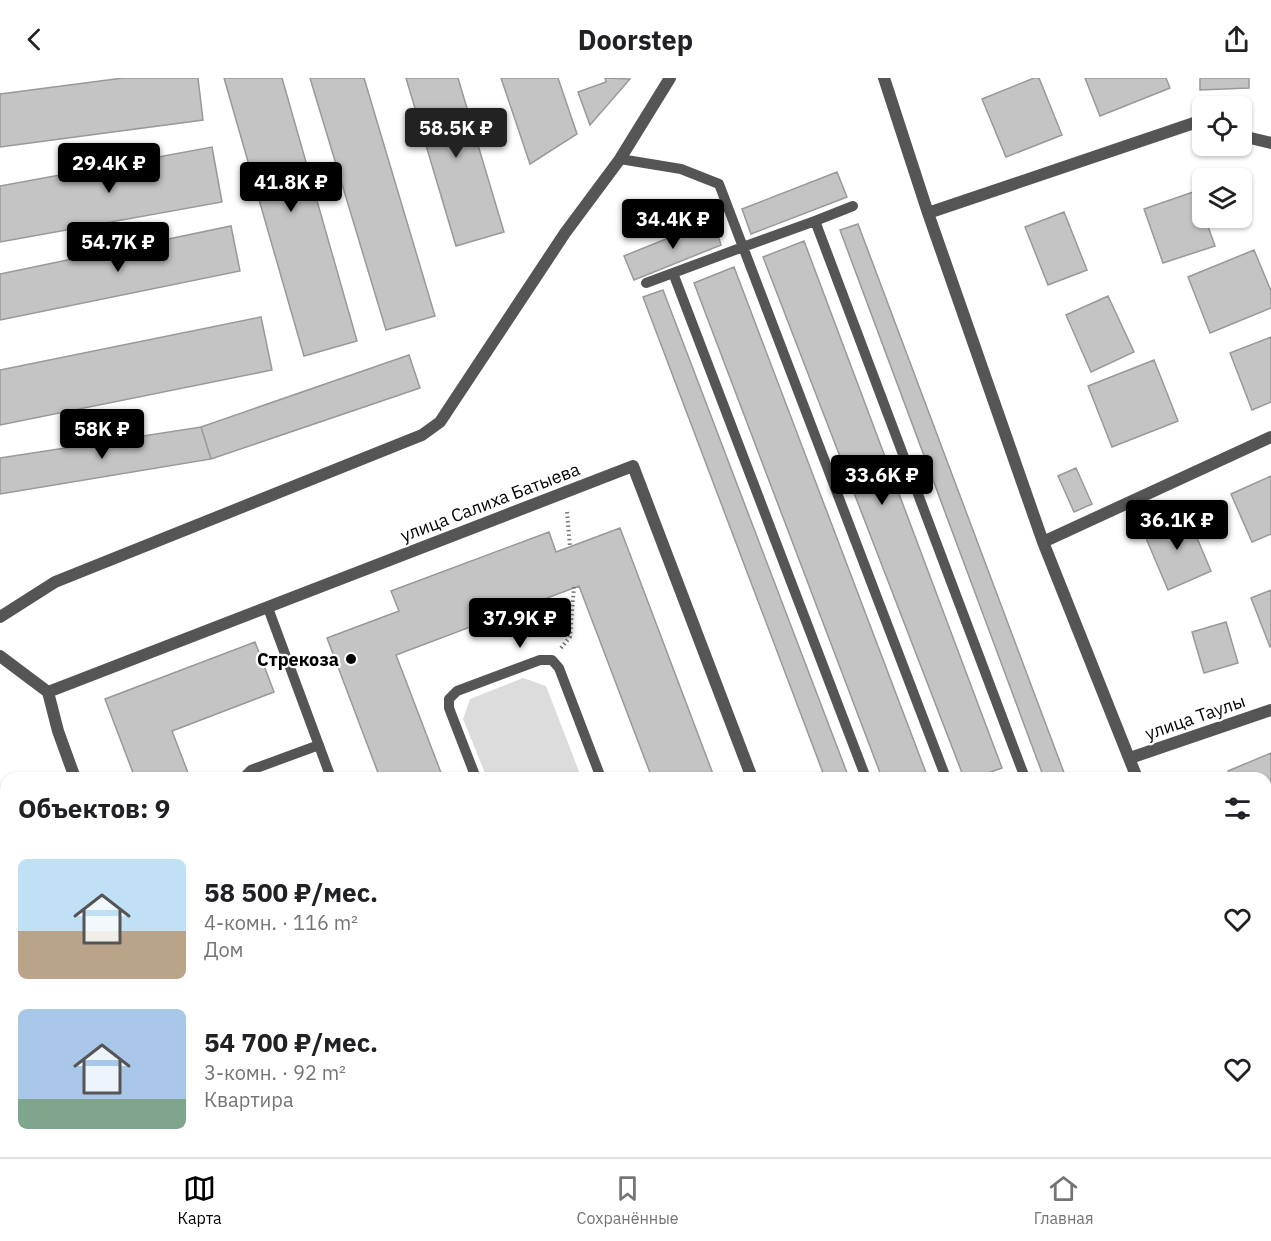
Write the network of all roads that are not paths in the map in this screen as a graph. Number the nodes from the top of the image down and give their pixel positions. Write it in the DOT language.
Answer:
graph roads {
  1 [pos="670,78"];
  2 [pos="884,78"];
  3 [pos="1192,124"];
  4 [pos="1252,138"];
  5 [pos="1271,143"];
  6 [pos="620,159"];
  7 [pos="853,206"];
  8 [pos="928,213"];
  9 [pos="815,221"];
  10 [pos="743,247"];
  11 [pos="673,273"];
  12 [pos="646,283"];
  13 [pos="1271,438"];
  14 [pos="1043,542"];
  15 [pos="268,608"];
  16 [pos="0,617"];
  17 [pos="0,656"];
  18 [pos="48,692"];
  19 [pos="1271,710"];
  20 [pos="319,745"];
  21 [pos="1130,758"];
  22 [pos="73,772"];
  23 [pos="249,772"];
  24 [pos="329,772"];
  25 [pos="474,772"];
  26 [pos="599,772"];
  27 [pos="750,772"];
  28 [pos="864,772"];
  29 [pos="944,772"];
  30 [pos="1024,772"];
  31 [pos="1135,772"];
  1 -- 6 [label="street"];
  2 -- 8 [label="street"];
  3 -- 8 [label="street"];
  4 -- 5 [label="street"];
  6 -- 10 [label="lane"];
  6 -- 16 [label="street"];
  7 -- 9 [label="lane"];
  8 -- 14 [label="street"];
  9 -- 10 [label="lane"];
  9 -- 30 [label="lane"];
  10 -- 11 [label="lane"];
  10 -- 29 [label="lane"];
  11 -- 12 [label="lane"];
  11 -- 28 [label="lane"];
  13 -- 14 [label="street"];
  14 -- 21 [label="street"];
  15 -- 18 [label="street, улица Салиха Батыева"];
  15 -- 20 [label="lane"];
  15 -- 27 [label="street, улица Салиха Батыева"];
  17 -- 18 [label="street"];
  18 -- 22 [label="street"];
  19 -- 21 [label="street, улица Таулы"];
  20 -- 23 [label="lane"];
  20 -- 24 [label="lane"];
  21 -- 31 [label="street"];
  25 -- 26 [label="lane"];
}
